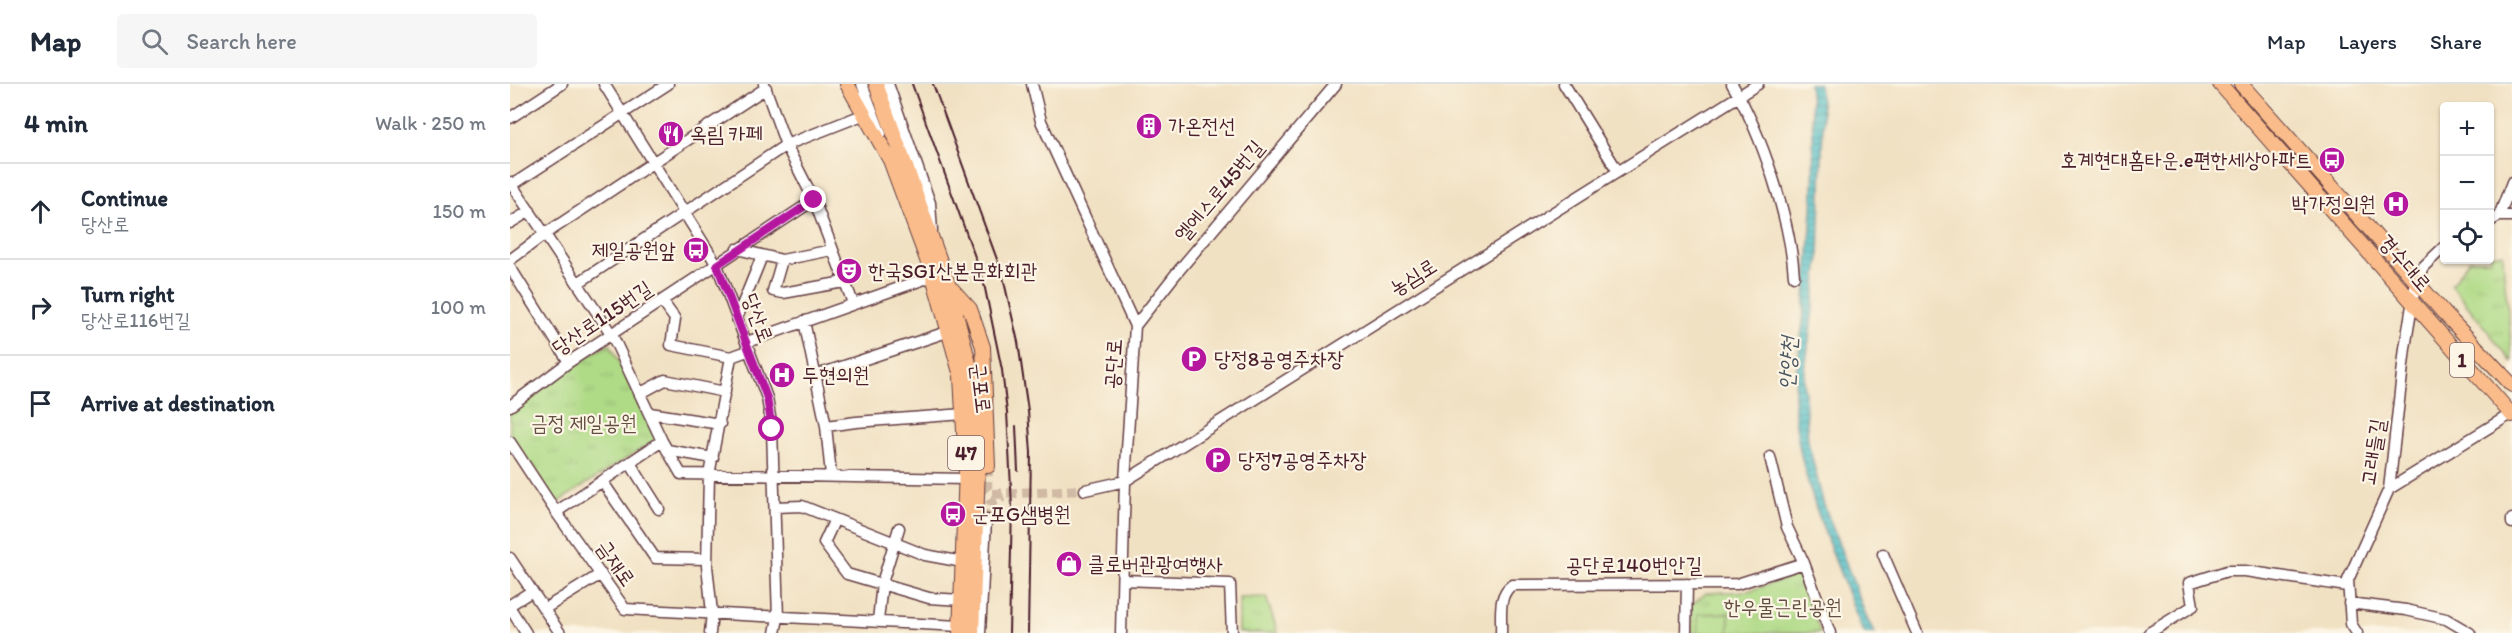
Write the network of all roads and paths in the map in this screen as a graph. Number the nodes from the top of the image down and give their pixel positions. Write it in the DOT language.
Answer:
graph roads {
  1 [pos="562,84"];
  2 [pos="604,84"];
  3 [pos="668,84"];
  4 [pos="847,84"];
  5 [pos="861,84"];
  6 [pos="876,84"];
  7 [pos="888,84"];
  8 [pos="1032,84"];
  9 [pos="1336,84"];
  10 [pos="1564,84"];
  11 [pos="1732,84"];
  12 [pos="1758,84"];
  13 [pos="2220,84"];
  14 [pos="2241,84"];
  15 [pos="765,86"];
  16 [pos="1739,96"];
  17 [pos="623,113"];
  18 [pos="865,114"];
  19 [pos="510,118"];
  20 [pos="786,145"];
  21 [pos="890,160"];
  22 [pos="653,163"];
  23 [pos="1617,170"];
  24 [pos="2512,182"];
  25 [pos="511,183"];
  26 [pos="814,200"];
  27 [pos="530,211"];
  28 [pos="684,211"];
  29 [pos="2512,216"];
  30 [pos="2494,218"];
  31 [pos="510,223"];
  32 [pos="545,234"];
  33 [pos="932,237"];
  34 [pos="737,249"];
  35 [pos="832,250"];
  36 [pos="2440,252"];
  37 [pos="762,256"];
  38 [pos="510,260"];
  39 [pos="782,260"];
  40 [pos="717,265"];
  41 [pos="510,267"];
  42 [pos="933,276"];
  43 [pos="1794,276"];
  44 [pos="2416,281"];
  45 [pos="844,282"];
  46 [pos="578,283"];
  47 [pos="949,286"];
  48 [pos="662,301"];
  49 [pos="852,303"];
  50 [pos="2413,304"];
  51 [pos="737,318"];
  52 [pos="804,321"];
  53 [pos="1136,326"];
  54 [pos="950,331"];
  55 [pos="612,334"];
  56 [pos="748,346"];
  57 [pos="731,357"];
  58 [pos="569,362"];
  59 [pos="814,376"];
  60 [pos="2512,385"];
  61 [pos="725,392"];
  62 [pos="640,393"];
  63 [pos="510,406"];
  64 [pos="650,413"];
  65 [pos="964,414"];
  66 [pos="2512,415"];
  67 [pos="720,424"];
  68 [pos="826,426"];
  69 [pos="510,442"];
  70 [pos="665,445"];
  71 [pos="1770,457"];
  72 [pos="714,458"];
  73 [pos="630,463"];
  74 [pos="988,466"];
  75 [pos="771,474"];
  76 [pos="709,475"];
  77 [pos="831,476"];
  78 [pos="966,479"];
  79 [pos="602,481"];
  80 [pos="1125,481"];
  81 [pos="2390,489"];
  82 [pos="1084,490"];
  83 [pos="775,507"];
  84 [pos="659,509"];
  85 [pos="556,512"];
  86 [pos="835,519"];
  87 [pos="986,520"];
  88 [pos="899,528"];
  89 [pos="893,543"];
  90 [pos="1883,554"];
  91 [pos="510,558"];
  92 [pos="708,559"];
  93 [pos="963,562"];
  94 [pos="1804,563"];
  95 [pos="602,574"];
  96 [pos="1122,580"];
  97 [pos="882,583"];
  98 [pos="1687,584"];
  99 [pos="2347,586"];
  100 [pos="532,591"];
  101 [pos="961,600"];
  102 [pos="2349,603"];
  103 [pos="510,607"];
  104 [pos="544,609"];
  105 [pos="712,613"];
  106 [pos="778,618"];
  107 [pos="836,620"];
  108 [pos="878,621"];
  109 [pos="964,631"];
  110 [pos="526,633"];
  111 [pos="560,633"];
  112 [pos="710,633"];
  113 [pos="775,633"];
  114 [pos="837,633"];
  115 [pos="980,633"];
  116 [pos="1121,633"];
  117 [pos="1232,633"];
  118 [pos="1501,633"];
  119 [pos="1686,633"];
  120 [pos="1830,633"];
  121 [pos="1917,633"];
  122 [pos="2149,633"];
  123 [pos="2356,633"];
  124 [pos="2470,633"];
  1 -- 19 [label="street"];
  2 -- 17 [label="street, 당산로"];
  3 -- 17 [label="street"];
  4 -- 18 [label="main road, 군포로 / 47"];
  5 -- 21 [label="street, 군포로"];
  6 -- 33 [label="main road, 군포로 / 47"];
  7 -- 33 [label="street, 군포로"];
  8 -- 53 [label="street, 공단로"];
  9 -- 53 [label="street, 엘에스로45번길"];
  10 -- 23 [label="street"];
  11 -- 16 [label="street"];
  12 -- 16 [label="street, 농심로"];
  13 -- 50 [label="main road, 경수대로 / 1"];
  14 -- 44 [label="main road, 경수대로 / 1"];
  15 -- 20 [label="street"];
  15 -- 22 [label="street"];
  16 -- 23 [label="street, 농심로"];
  16 -- 43 [label="street"];
  17 -- 22 [label="street, 당산로"];
  17 -- 25 [label="street"];
  18 -- 20 [label="street"];
  18 -- 21 [label="main road, 군포로 / 47"];
  20 -- 26 [label="street"];
  20 -- 28 [label="street"];
  21 -- 42 [label="main road, 군포로 / 47"];
  22 -- 28 [label="street, 당산로"];
  22 -- 32 [label="street"];
  23 -- 80 [label="street, 농심로"];
  24 -- 30 [label="street"];
  25 -- 27 [label="street"];
  26 -- 34 [label="street, 당산로115번길"];
  26 -- 35 [label="street"];
  27 -- 31 [label="street"];
  27 -- 32 [label="street"];
  28 -- 40 [label="street, 당산로"];
  28 -- 46 [label="street"];
  29 -- 30 [label="street"];
  32 -- 38 [label="street"];
  32 -- 46 [label="street"];
  33 -- 47 [label="main road, 군포로 / 47"];
  34 -- 37 [label="street"];
  34 -- 40 [label="street, 당산로115번길"];
  35 -- 39 [label="street"];
  35 -- 45 [label="street"];
  36 -- 44 [label="street"];
  37 -- 39 [label="street"];
  37 -- 51 [label="street"];
  39 -- 45 [label="street"];
  40 -- 48 [label="street, 당산로115번길"];
  40 -- 51 [label="street, 당산로"];
  41 -- 58 [label="street"];
  42 -- 49 [label="street"];
  42 -- 54 [label="main road, 군포로 / 47"];
  44 -- 50 [label="street, 고래들길"];
  44 -- 60 [label="main road, 경수대로 / 1"];
  45 -- 49 [label="street"];
  46 -- 55 [label="street"];
  47 -- 74 [label="main road"];
  47 -- 109 [label="main road, 군포로 / 47"];
  48 -- 55 [label="street, 당산로115번길"];
  48 -- 57 [label="street"];
  49 -- 52 [label="street"];
  50 -- 66 [label="main road, 경수대로 / 1"];
  50 -- 81 [label="street, 고래들길"];
  51 -- 56 [label="street, 당산로"];
  52 -- 56 [label="street"];
  52 -- 59 [label="street"];
  53 -- 80 [label="street, 공단로"];
  54 -- 59 [label="street"];
  54 -- 65 [label="main road, 군포로 / 47"];
  55 -- 58 [label="street, 당산로115번길"];
  55 -- 62 [label="street"];
  56 -- 57 [label="street"];
  56 -- 75 [label="street, 당산로"];
  57 -- 61 [label="street"];
  58 -- 63 [label="street, 당산로115번길"];
  59 -- 68 [label="street"];
  61 -- 62 [label="street"];
  61 -- 67 [label="street"];
  62 -- 64 [label="street"];
  64 -- 67 [label="street"];
  64 -- 70 [label="street"];
  65 -- 68 [label="street"];
  65 -- 78 [label="main road, 군포로 / 47"];
  66 -- 81 [label="street"];
  67 -- 72 [label="street"];
  68 -- 77 [label="street"];
  69 -- 85 [label="street, 금재로"];
  70 -- 72 [label="street"];
  70 -- 73 [label="street"];
  70 -- 76 [label="street"];
  71 -- 94 [label="street"];
  72 -- 76 [label="street"];
  73 -- 79 [label="street"];
  73 -- 84 [label="street"];
  75 -- 76 [label="street"];
  75 -- 77 [label="street"];
  75 -- 83 [label="street, 당산로"];
  76 -- 92 [label="street"];
  77 -- 78 [label="street"];
  78 -- 93 [label="main road, 군포로 / 47"];
  79 -- 85 [label="street"];
  79 -- 92 [label="street"];
  80 -- 82 [label="street, 농심로"];
  80 -- 96 [label="street, 공단로"];
  81 -- 99 [label="street, 고래들길"];
  83 -- 86 [label="street"];
  83 -- 106 [label="street, 당산로"];
  85 -- 95 [label="street, 금재로"];
  86 -- 89 [label="street"];
  86 -- 97 [label="street"];
  87 -- 115 [label="street"];
  88 -- 89 [label="street"];
  89 -- 93 [label="street"];
  89 -- 97 [label="street"];
  90 -- 121 [label="street"];
  91 -- 100 [label="street"];
  92 -- 105 [label="street"];
  93 -- 101 [label="main road, 군포로 / 47"];
  94 -- 98 [label="street, 공단로140번안길"];
  94 -- 120 [label="street"];
  95 -- 104 [label="street"];
  95 -- 105 [label="street, 금재로"];
  96 -- 116 [label="street, 공단로"];
  96 -- 117 [label="street"];
  97 -- 101 [label="street"];
  97 -- 108 [label="street"];
  98 -- 118 [label="street, 공단로140번안길"];
  98 -- 119 [label="street"];
  99 -- 102 [label="street, 고래들길"];
  99 -- 122 [label="street"];
  100 -- 103 [label="street"];
  100 -- 104 [label="street"];
  101 -- 109 [label="main road, 군포로 / 47"];
  102 -- 123 [label="street, 고래들길"];
  102 -- 124 [label="street"];
  103 -- 110 [label="street"];
  104 -- 111 [label="street"];
  105 -- 106 [label="street, 금재로"];
  105 -- 112 [label="street"];
  106 -- 107 [label="street, 금재로"];
  106 -- 113 [label="street, 당산로"];
  107 -- 108 [label="street, 금재로"];
  107 -- 114 [label="street"];
  108 -- 109 [label="street, 금재로"];
}
